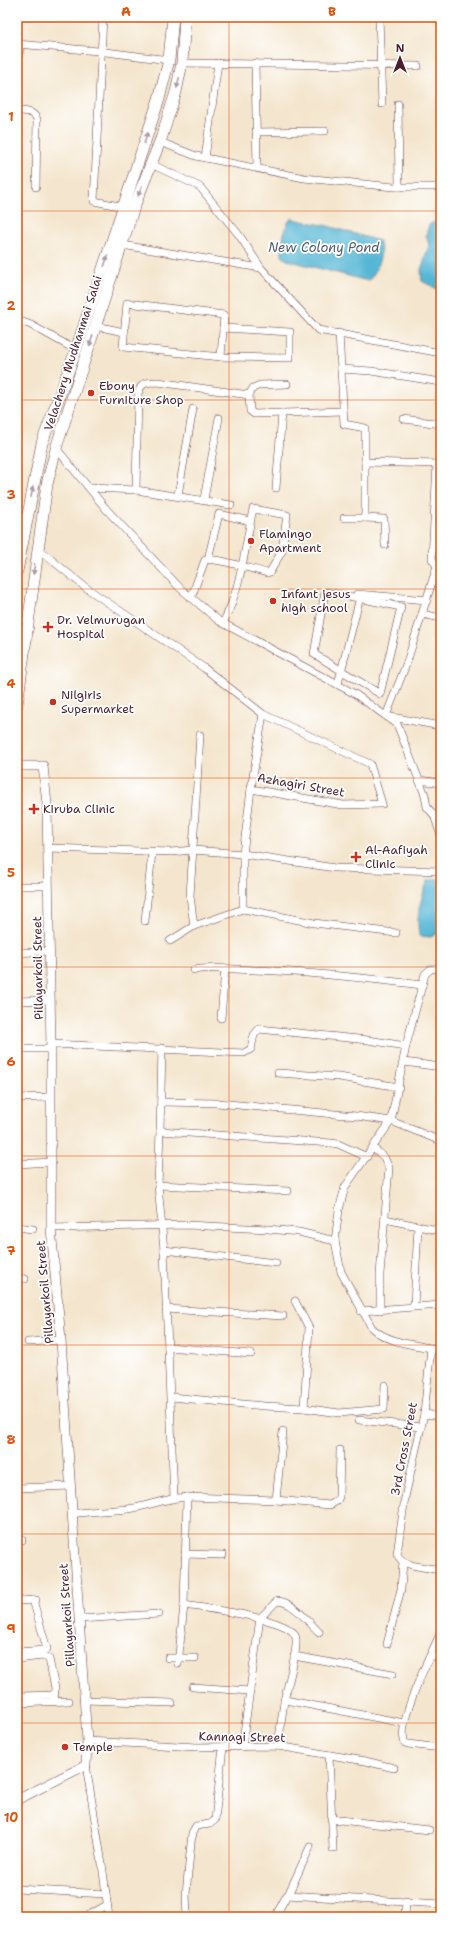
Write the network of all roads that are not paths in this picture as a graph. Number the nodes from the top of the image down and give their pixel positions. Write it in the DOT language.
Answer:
graph roads {
  1 [pos="103,17"];
  2 [pos="173,17"];
  3 [pos="185,17"];
  4 [pos="379,17"];
  5 [pos="18,45"];
  6 [pos="102,52"];
  7 [pos="169,60"];
  8 [pos="182,63"];
  9 [pos="218,63"];
  10 [pos="255,64"];
  11 [pos="380,65"];
  12 [pos="418,66"];
  13 [pos="17,83"];
  14 [pos="382,104"];
  15 [pos="398,104"];
  16 [pos="17,111"];
  17 [pos="325,131"];
  18 [pos="256,132"];
  19 [pos="160,142"];
  20 [pos="205,158"];
  21 [pos="151,164"];
  22 [pos="257,167"];
  23 [pos="399,186"];
  24 [pos="36,187"];
  25 [pos="441,187"];
  26 [pos="124,207"];
  27 [pos="122,245"];
  28 [pos="261,268"];
  29 [pos="17,320"];
  30 [pos="96,326"];
  31 [pos="223,328"];
  32 [pos="124,332"];
  33 [pos="339,333"];
  34 [pos="76,350"];
  35 [pos="441,353"];
  36 [pos="221,357"];
  37 [pos="341,369"];
  38 [pos="441,382"];
  39 [pos="287,384"];
  40 [pos="249,395"];
  41 [pos="193,409"];
  42 [pos="343,411"];
  43 [pos="282,413"];
  44 [pos="219,418"];
  45 [pos="404,419"];
  46 [pos="441,424"];
  47 [pos="56,448"];
  48 [pos="365,462"];
  49 [pos="439,464"];
  50 [pos="91,488"];
  51 [pos="276,488"];
  52 [pos="136,490"];
  53 [pos="178,495"];
  54 [pos="204,499"];
  55 [pos="231,505"];
  56 [pos="22,517"];
  57 [pos="344,518"];
  58 [pos="365,518"];
  59 [pos="250,521"];
  60 [pos="385,545"];
  61 [pos="37,548"];
  62 [pos="208,559"];
  63 [pos="439,565"];
  64 [pos="241,566"];
  65 [pos="17,567"];
  66 [pos="17,571"];
  67 [pos="358,596"];
  68 [pos="191,598"];
  69 [pos="426,600"];
  70 [pos="422,614"];
  71 [pos="441,618"];
  72 [pos="223,623"];
  73 [pos="341,672"];
  74 [pos="338,684"];
  75 [pos="380,694"];
  76 [pos="17,706"];
  77 [pos="374,708"];
  78 [pos="263,714"];
  79 [pos="386,716"];
  80 [pos="441,726"];
  81 [pos="200,735"];
  82 [pos="17,766"];
  83 [pos="419,780"];
  84 [pos="441,783"];
  85 [pos="250,789"];
  86 [pos="441,836"];
  87 [pos="48,848"];
  88 [pos="193,850"];
  89 [pos="152,852"];
  90 [pos="243,854"];
  91 [pos="441,871"];
  92 [pos="17,886"];
  93 [pos="48,886"];
  94 [pos="242,909"];
  95 [pos="145,921"];
  96 [pos="194,926"];
  97 [pos="396,933"];
  98 [pos="170,941"];
  99 [pos="49,951"];
  100 [pos="17,953"];
  101 [pos="441,968"];
  102 [pos="225,969"];
  103 [pos="194,970"];
  104 [pos="422,985"];
  105 [pos="50,1000"];
  106 [pos="17,1001"];
  107 [pos="221,1018"];
  108 [pos="51,1046"];
  109 [pos="406,1046"];
  110 [pos="162,1048"];
  111 [pos="17,1049"];
  112 [pos="404,1062"];
  113 [pos="441,1067"];
  114 [pos="278,1073"];
  115 [pos="399,1087"];
  116 [pos="51,1097"];
  117 [pos="17,1098"];
  118 [pos="161,1102"];
  119 [pos="391,1121"];
  120 [pos="160,1131"];
  121 [pos="441,1141"];
  122 [pos="373,1148"];
  123 [pos="367,1157"];
  124 [pos="51,1162"];
  125 [pos="17,1164"];
  126 [pos="158,1185"];
  127 [pos="288,1191"];
  128 [pos="385,1219"];
  129 [pos="162,1225"];
  130 [pos="418,1226"];
  131 [pos="17,1228"];
  132 [pos="51,1228"];
  133 [pos="33,1229"];
  134 [pos="441,1231"];
  135 [pos="335,1241"];
  136 [pos="164,1250"];
  137 [pos="276,1263"];
  138 [pos="295,1300"];
  139 [pos="441,1305"];
  140 [pos="414,1306"];
  141 [pos="166,1308"];
  142 [pos="380,1310"];
  143 [pos="361,1311"];
  144 [pos="283,1316"];
  145 [pos="61,1340"];
  146 [pos="28,1342"];
  147 [pos="168,1347"];
  148 [pos="430,1348"];
  149 [pos="441,1350"];
  150 [pos="250,1354"];
  151 [pos="385,1385"];
  152 [pos="171,1397"];
  153 [pos="304,1408"];
  154 [pos="424,1414"];
  155 [pos="441,1416"];
  156 [pos="359,1420"];
  157 [pos="421,1426"];
  158 [pos="283,1431"];
  159 [pos="340,1450"];
  160 [pos="71,1486"];
  161 [pos="17,1488"];
  162 [pos="186,1497"];
  163 [pos="174,1498"];
  164 [pos="276,1500"];
  165 [pos="72,1514"];
  166 [pos="185,1554"];
  167 [pos="223,1556"];
  168 [pos="403,1562"];
  169 [pos="441,1570"];
  170 [pos="17,1601"];
  171 [pos="184,1605"];
  172 [pos="159,1614"];
  173 [pos="260,1618"];
  174 [pos="79,1619"];
  175 [pos="319,1632"];
  176 [pos="441,1632"];
  177 [pos="387,1644"];
  178 [pos="17,1652"];
  179 [pos="294,1656"];
  180 [pos="430,1656"];
  181 [pos="441,1657"];
  182 [pos="168,1658"];
  183 [pos="195,1658"];
  184 [pos="17,1659"];
  185 [pos="178,1661"];
  186 [pos="393,1674"];
  187 [pos="17,1678"];
  188 [pos="193,1687"];
  189 [pos="250,1691"];
  190 [pos="54,1698"];
  191 [pos="85,1700"];
  192 [pos="285,1700"];
  193 [pos="69,1701"];
  194 [pos="17,1703"];
  195 [pos="172,1703"];
  196 [pos="404,1723"];
  197 [pos="87,1741"];
  198 [pos="278,1746"];
  199 [pos="223,1747"];
  200 [pos="242,1747"];
  201 [pos="441,1748"];
  202 [pos="329,1755"];
  203 [pos="86,1765"];
  204 [pos="394,1768"];
  205 [pos="17,1800"];
  206 [pos="331,1819"];
  207 [pos="429,1830"];
  208 [pos="310,1847"];
  209 [pos="332,1849"];
  210 [pos="17,1889"];
  211 [pos="106,1894"];
  212 [pos="288,1896"];
  213 [pos="406,1901"];
  214 [pos="441,1904"];
  215 [pos="107,1905"];
  216 [pos="85,1917"];
  217 [pos="109,1917"];
  218 [pos="187,1917"];
  219 [pos="275,1917"];
  220 [pos="405,1917"];
  1 -- 6 [label="street"];
  2 -- 7 [label="main road, Velachery Mudhanmai Salai"];
  3 -- 8 [label="main road, Velachery Mudhanmai Salai"];
  4 -- 11 [label="street"];
  5 -- 6 [label="street"];
  5 -- 13 [label="street"];
  6 -- 7 [label="street"];
  6 -- 26 [label="street"];
  26 -- 7 [label="main road, Velachery Mudhanmai Salai, one-way"];
  8 -- 9 [label="street"];
  8 -- 19 [label="main road, Velachery Mudhanmai Salai, one-way"];
  9 -- 10 [label="street"];
  9 -- 20 [label="street"];
  10 -- 11 [label="street"];
  10 -- 18 [label="street"];
  11 -- 12 [label="street"];
  11 -- 14 [label="street"];
  15 -- 23 [label="street"];
  16 -- 24 [label="street"];
  17 -- 18 [label="street"];
  18 -- 22 [label="street"];
  19 -- 20 [label="street"];
  19 -- 21 [label="main road, Velachery Mudhanmai Salai"];
  20 -- 22 [label="street"];
  21 -- 27 [label="main road, Velachery Mudhanmai Salai, one-way"];
  21 -- 28 [label="street"];
  22 -- 23 [label="street"];
  23 -- 25 [label="street"];
  34 -- 26 [label="main road, Velachery Mudhanmai Salai, one-way"];
  27 -- 28 [label="street"];
  27 -- 30 [label="main road, Velachery Mudhanmai Salai"];
  28 -- 33 [label="street"];
  29 -- 34 [label="street"];
  30 -- 32 [label="street"];
  30 -- 47 [label="main road, Velachery Mudhanmai Salai, one-way"];
  31 -- 32 [label="street"];
  31 -- 36 [label="street"];
  31 -- 36 [label="street"];
  32 -- 36 [label="street"];
  33 -- 35 [label="street"];
  33 -- 37 [label="street"];
  56 -- 34 [label="main road, Velachery Mudhanmai Salai, one-way"];
  37 -- 38 [label="street"];
  37 -- 42 [label="street"];
  39 -- 40 [label="street"];
  40 -- 43 [label="street"];
  40 -- 52 [label="street"];
  41 -- 53 [label="street"];
  42 -- 43 [label="street"];
  42 -- 48 [label="street"];
  43 -- 51 [label="street"];
  44 -- 54 [label="street"];
  45 -- 46 [label="street"];
  47 -- 50 [label="street"];
  47 -- 61 [label="main road, Velachery Mudhanmai Salai"];
  48 -- 49 [label="street"];
  48 -- 58 [label="street"];
  49 -- 63 [label="street"];
  50 -- 52 [label="street"];
  50 -- 68 [label="street"];
  52 -- 53 [label="street"];
  53 -- 54 [label="street"];
  54 -- 55 [label="street"];
  56 -- 65 [label="main road, Velachery Mudhanmai Salai"];
  57 -- 58 [label="street"];
  58 -- 60 [label="street"];
  59 -- 62 [label="street"];
  59 -- 64 [label="street"];
  59 -- 64 [label="street"];
  61 -- 76 [label="main road, Velachery Mudhanmai Salai, one-way"];
  61 -- 78 [label="street, Azhagiri Street"];
  62 -- 64 [label="street"];
  62 -- 68 [label="street"];
  63 -- 69 [label="street"];
  64 -- 72 [label="street"];
  65 -- 66 [label="main road, Velachery Mudhanmai Salai"];
  67 -- 69 [label="street"];
  67 -- 73 [label="street"];
  67 -- 73 [label="street"];
  67 -- 75 [label="street"];
  68 -- 72 [label="street"];
  69 -- 70 [label="street"];
  70 -- 71 [label="street"];
  70 -- 79 [label="street"];
  72 -- 74 [label="street"];
  73 -- 74 [label="street"];
  73 -- 75 [label="street"];
  74 -- 77 [label="street"];
  75 -- 77 [label="street"];
  77 -- 79 [label="street"];
  78 -- 85 [label="street, Azhagiri Street"];
  78 -- 85 [label="street, Azhagiri Street"];
  79 -- 80 [label="street"];
  79 -- 83 [label="street"];
  81 -- 88 [label="street"];
  82 -- 87 [label="street, Pillayarkoil Street"];
  83 -- 84 [label="street"];
  83 -- 86 [label="street"];
  85 -- 90 [label="street"];
  87 -- 89 [label="street"];
  87 -- 93 [label="street, Pillayarkoil Street"];
  88 -- 89 [label="street"];
  88 -- 90 [label="street"];
  88 -- 96 [label="street"];
  89 -- 95 [label="street"];
  90 -- 91 [label="street"];
  90 -- 94 [label="street"];
  92 -- 93 [label="street"];
  93 -- 99 [label="street, Pillayarkoil Street"];
  94 -- 96 [label="street"];
  94 -- 97 [label="street"];
  96 -- 98 [label="street"];
  99 -- 100 [label="street"];
  99 -- 105 [label="street, Pillayarkoil Street"];
  101 -- 104 [label="street"];
  102 -- 103 [label="street"];
  102 -- 104 [label="street"];
  102 -- 107 [label="street"];
  104 -- 109 [label="street"];
  105 -- 106 [label="street"];
  105 -- 108 [label="street, Pillayarkoil Street"];
  108 -- 110 [label="street"];
  108 -- 111 [label="street"];
  108 -- 116 [label="street, Pillayarkoil Street"];
  109 -- 110 [label="street"];
  109 -- 112 [label="street"];
  110 -- 118 [label="street"];
  112 -- 113 [label="street"];
  112 -- 115 [label="street"];
  114 -- 115 [label="street"];
  115 -- 119 [label="street"];
  116 -- 117 [label="street"];
  116 -- 124 [label="street, Pillayarkoil Street"];
  118 -- 119 [label="street"];
  118 -- 120 [label="street"];
  119 -- 121 [label="street"];
  119 -- 122 [label="street"];
  120 -- 123 [label="street"];
  120 -- 126 [label="street"];
  122 -- 123 [label="street"];
  122 -- 128 [label="street"];
  123 -- 135 [label="street"];
  124 -- 125 [label="street"];
  124 -- 132 [label="street, Pillayarkoil Street"];
  126 -- 127 [label="street"];
  126 -- 129 [label="street"];
  128 -- 130 [label="street"];
  128 -- 142 [label="street"];
  129 -- 132 [label="street"];
  129 -- 135 [label="street"];
  129 -- 136 [label="street"];
  130 -- 134 [label="street"];
  130 -- 140 [label="street"];
  131 -- 133 [label="street"];
  132 -- 145 [label="street, Pillayarkoil Street"];
  135 -- 143 [label="street"];
  136 -- 137 [label="street"];
  136 -- 141 [label="street"];
  138 -- 153 [label="street"];
  139 -- 140 [label="street"];
  140 -- 142 [label="street"];
  141 -- 144 [label="street"];
  141 -- 147 [label="street"];
  142 -- 143 [label="street"];
  143 -- 148 [label="street"];
  145 -- 146 [label="street"];
  145 -- 160 [label="street, Pillayarkoil Street"];
  147 -- 150 [label="street"];
  147 -- 152 [label="street"];
  148 -- 149 [label="street"];
  148 -- 154 [label="street, 3rd Cross Street"];
  151 -- 153 [label="street"];
  152 -- 153 [label="street"];
  152 -- 163 [label="street"];
  154 -- 155 [label="street"];
  154 -- 157 [label="street, 3rd Cross Street"];
  156 -- 157 [label="street"];
  157 -- 168 [label="street, 3rd Cross Street"];
  158 -- 164 [label="street"];
  159 -- 164 [label="street"];
  160 -- 161 [label="street"];
  160 -- 165 [label="street, Pillayarkoil Street"];
  162 -- 163 [label="street"];
  162 -- 164 [label="street"];
  162 -- 166 [label="street"];
  163 -- 165 [label="street"];
  165 -- 174 [label="street, Pillayarkoil Street"];
  166 -- 167 [label="street"];
  166 -- 171 [label="street"];
  168 -- 169 [label="street"];
  168 -- 177 [label="street"];
  170 -- 178 [label="street"];
  171 -- 173 [label="street"];
  171 -- 185 [label="street"];
  172 -- 174 [label="street"];
  173 -- 175 [label="street"];
  173 -- 179 [label="street"];
  173 -- 189 [label="street"];
  174 -- 191 [label="street, Pillayarkoil Street"];
  176 -- 180 [label="street"];
  179 -- 186 [label="street"];
  179 -- 192 [label="street"];
  180 -- 181 [label="street"];
  180 -- 196 [label="street"];
  182 -- 185 [label="street"];
  183 -- 185 [label="street"];
  184 -- 190 [label="street"];
  187 -- 190 [label="street"];
  188 -- 189 [label="street"];
  189 -- 200 [label="street"];
  190 -- 193 [label="street"];
  190 -- 194 [label="street"];
  191 -- 195 [label="street"];
  191 -- 197 [label="street, Pillayarkoil Street"];
  192 -- 196 [label="street"];
  192 -- 198 [label="street"];
  196 -- 201 [label="street"];
  197 -- 199 [label="street, Kannagi Street"];
  197 -- 203 [label="street, Pillayarkoil Street"];
  198 -- 200 [label="street, Kannagi Street"];
  198 -- 202 [label="street, Kannagi Street"];
  199 -- 200 [label="street, Kannagi Street"];
  199 -- 218 [label="street"];
  202 -- 204 [label="street, Kannagi Street"];
  202 -- 206 [label="street"];
  203 -- 205 [label="street"];
  203 -- 211 [label="street"];
  206 -- 207 [label="street"];
  206 -- 209 [label="street"];
  208 -- 212 [label="street"];
  210 -- 211 [label="street"];
  211 -- 215 [label="street"];
  212 -- 213 [label="street"];
  212 -- 219 [label="street"];
  213 -- 214 [label="street"];
  213 -- 220 [label="street"];
  215 -- 216 [label="street"];
  215 -- 217 [label="street"];
}
